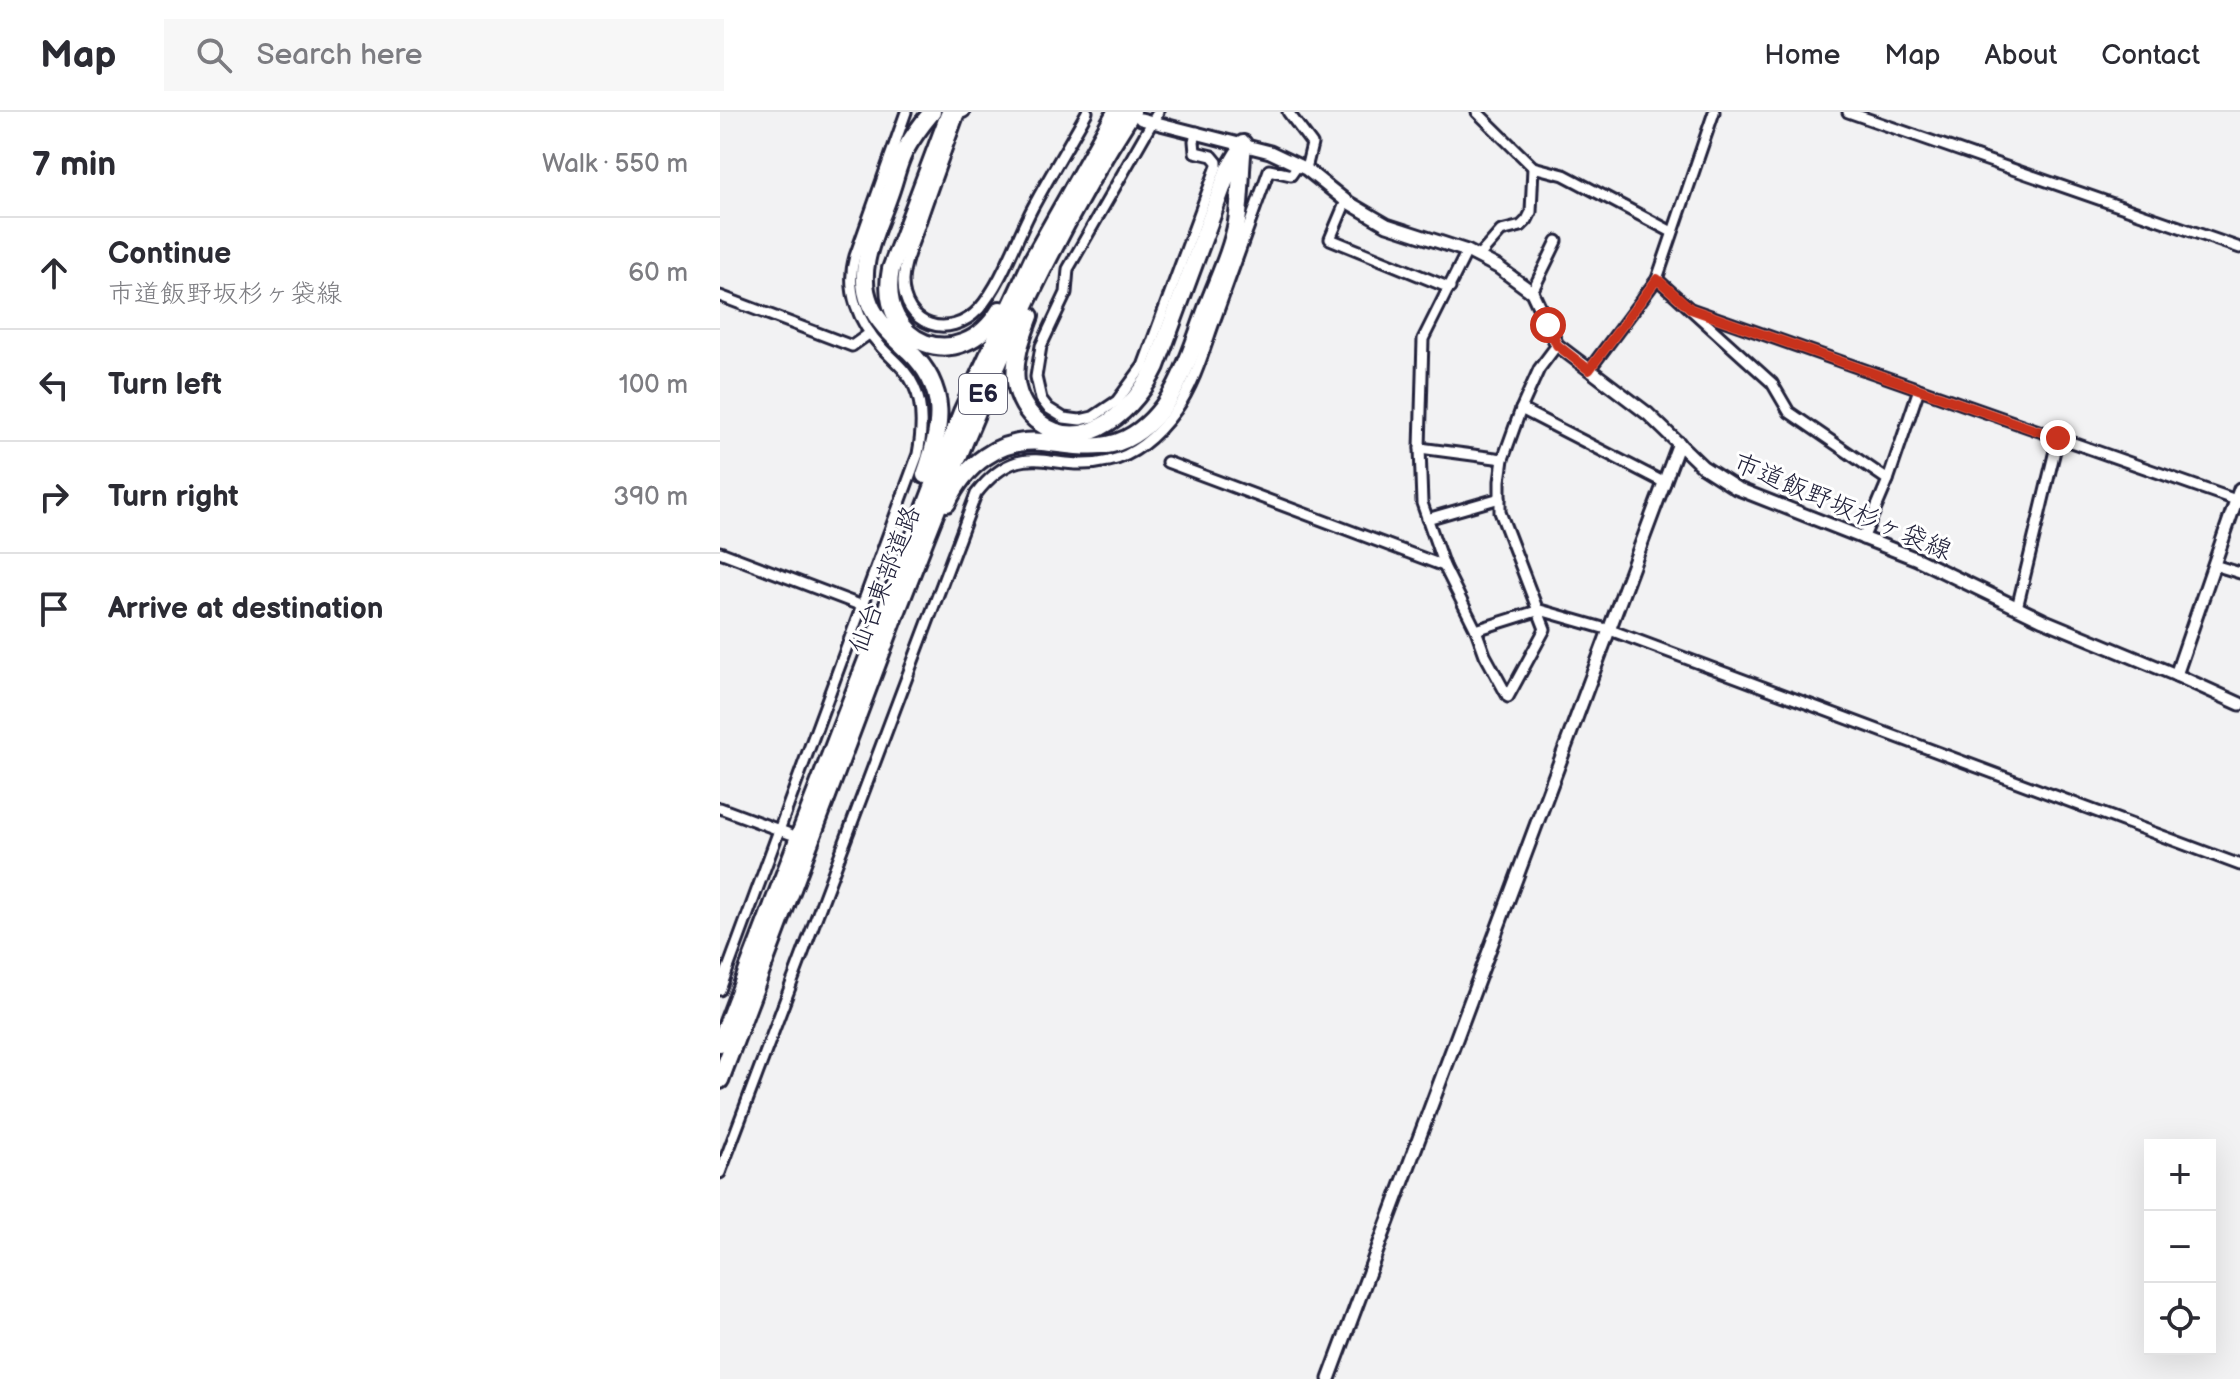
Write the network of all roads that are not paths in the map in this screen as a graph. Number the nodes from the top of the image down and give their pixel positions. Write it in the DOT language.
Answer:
graph roads {
  1 [pos="906,112"];
  2 [pos="932,112"];
  3 [pos="950,112"];
  4 [pos="964,112"];
  5 [pos="1087,112"];
  6 [pos="1116,112"];
  7 [pos="1288,112"];
  8 [pos="1477,112"];
  9 [pos="1714,112"];
  10 [pos="1848,112"];
  11 [pos="1146,116"];
  12 [pos="1197,132"];
  13 [pos="1243,144"];
  14 [pos="1111,145"];
  15 [pos="1093,150"];
  16 [pos="1302,167"];
  17 [pos="1533,167"];
  18 [pos="1346,201"];
  19 [pos="1672,232"];
  20 [pos="1557,241"];
  21 [pos="2240,248"];
  22 [pos="1472,254"];
  23 [pos="1657,279"];
  24 [pos="1450,288"];
  25 [pos="1532,292"];
  26 [pos="720,296"];
  27 [pos="1691,309"];
  28 [pos="870,333"];
  29 [pos="1557,345"];
  30 [pos="1589,370"];
  31 [pos="1919,389"];
  32 [pos="1521,409"];
  33 [pos="2058,438"];
  34 [pos="1679,443"];
  35 [pos="1420,448"];
  36 [pos="1503,459"];
  37 [pos="1167,462"];
  38 [pos="1888,480"];
  39 [pos="1665,483"];
  40 [pos="2238,494"];
  41 [pos="1500,498"];
  42 [pos="1427,519"];
  43 [pos="1863,539"];
  44 [pos="720,552"];
  45 [pos="2214,565"];
  46 [pos="1444,566"];
  47 [pos="2240,573"];
  48 [pos="868,608"];
  49 [pos="2017,608"];
  50 [pos="1540,610"];
  51 [pos="1476,630"];
  52 [pos="1610,630"];
  53 [pos="874,653"];
  54 [pos="2176,675"];
  55 [pos="2240,704"];
  56 [pos="720,808"];
  57 [pos="786,832"];
  58 [pos="2240,865"];
  59 [pos="720,990"];
  60 [pos="720,1043"];
  61 [pos="720,1080"];
  62 [pos="720,1173"];
  63 [pos="1329,1379"];
  1 -- 28 [label="street"];
  2 -- 53 [label="highway"];
  3 -- 15 [label="highway"];
  4 -- 5 [label="street"];
  6 -- 15 [label="highway, 仙台東部道路 / E6"];
  7 -- 16 [label="street"];
  8 -- 17 [label="street"];
  9 -- 19 [label="street"];
  10 -- 21 [label="street"];
  11 -- 12 [label="street, 市道飯野坂杉ヶ袋線"];
  11 -- 12 [label="street"];
  11 -- 14 [label="highway, 仙台東部道路 / E6"];
  12 -- 13 [label="street, 市道飯野坂杉ヶ袋線"];
  13 -- 14 [label="highway"];
  13 -- 16 [label="street, 市道飯野坂杉ヶ袋線"];
  13 -- 53 [label="highway"];
  14 -- 53 [label="highway, 仙台東部道路 / E6"];
  15 -- 53 [label="highway, 仙台東部道路 / E6"];
  16 -- 18 [label="street, 市道飯野坂杉ヶ袋線"];
  16 -- 62 [label="street"];
  17 -- 19 [label="street"];
  17 -- 22 [label="street"];
  18 -- 22 [label="street, 市道飯野坂杉ヶ袋線"];
  18 -- 24 [label="street"];
  19 -- 23 [label="street"];
  20 -- 25 [label="street"];
  22 -- 24 [label="street"];
  22 -- 25 [label="street, 市道飯野坂杉ヶ袋線"];
  23 -- 27 [label="street"];
  23 -- 30 [label="street"];
  24 -- 35 [label="street"];
  25 -- 29 [label="street, 市道飯野坂杉ヶ袋線"];
  26 -- 28 [label="street"];
  27 -- 31 [label="street"];
  27 -- 38 [label="street"];
  28 -- 48 [label="street"];
  29 -- 30 [label="street, 市道飯野坂杉ヶ袋線"];
  29 -- 32 [label="street"];
  30 -- 34 [label="street, 市道飯野坂杉ヶ袋線"];
  31 -- 33 [label="street"];
  31 -- 38 [label="street"];
  32 -- 36 [label="street"];
  32 -- 39 [label="street"];
  33 -- 40 [label="street"];
  33 -- 49 [label="street"];
  34 -- 39 [label="street"];
  34 -- 43 [label="street, 市道飯野坂杉ヶ袋線"];
  35 -- 36 [label="street"];
  35 -- 42 [label="street"];
  36 -- 41 [label="street"];
  37 -- 46 [label="street"];
  38 -- 43 [label="street"];
  39 -- 52 [label="street"];
  40 -- 45 [label="street"];
  41 -- 42 [label="street"];
  41 -- 50 [label="street"];
  42 -- 46 [label="street"];
  43 -- 49 [label="street, 市道飯野坂杉ヶ袋線"];
  44 -- 48 [label="street"];
  45 -- 47 [label="street"];
  45 -- 54 [label="street"];
  46 -- 51 [label="street"];
  48 -- 57 [label="street"];
  49 -- 54 [label="street, 市道飯野坂杉ヶ袋線"];
  50 -- 51 [label="street"];
  50 -- 51 [label="street"];
  50 -- 52 [label="street"];
  52 -- 58 [label="street"];
  52 -- 63 [label="street"];
  53 -- 60 [label="highway, 仙台東部道路 / E6"];
  53 -- 61 [label="highway, 仙台東部道路 / E6"];
  54 -- 55 [label="street, 市道飯野坂杉ヶ袋線"];
  56 -- 57 [label="street"];
  57 -- 59 [label="street"];
}
